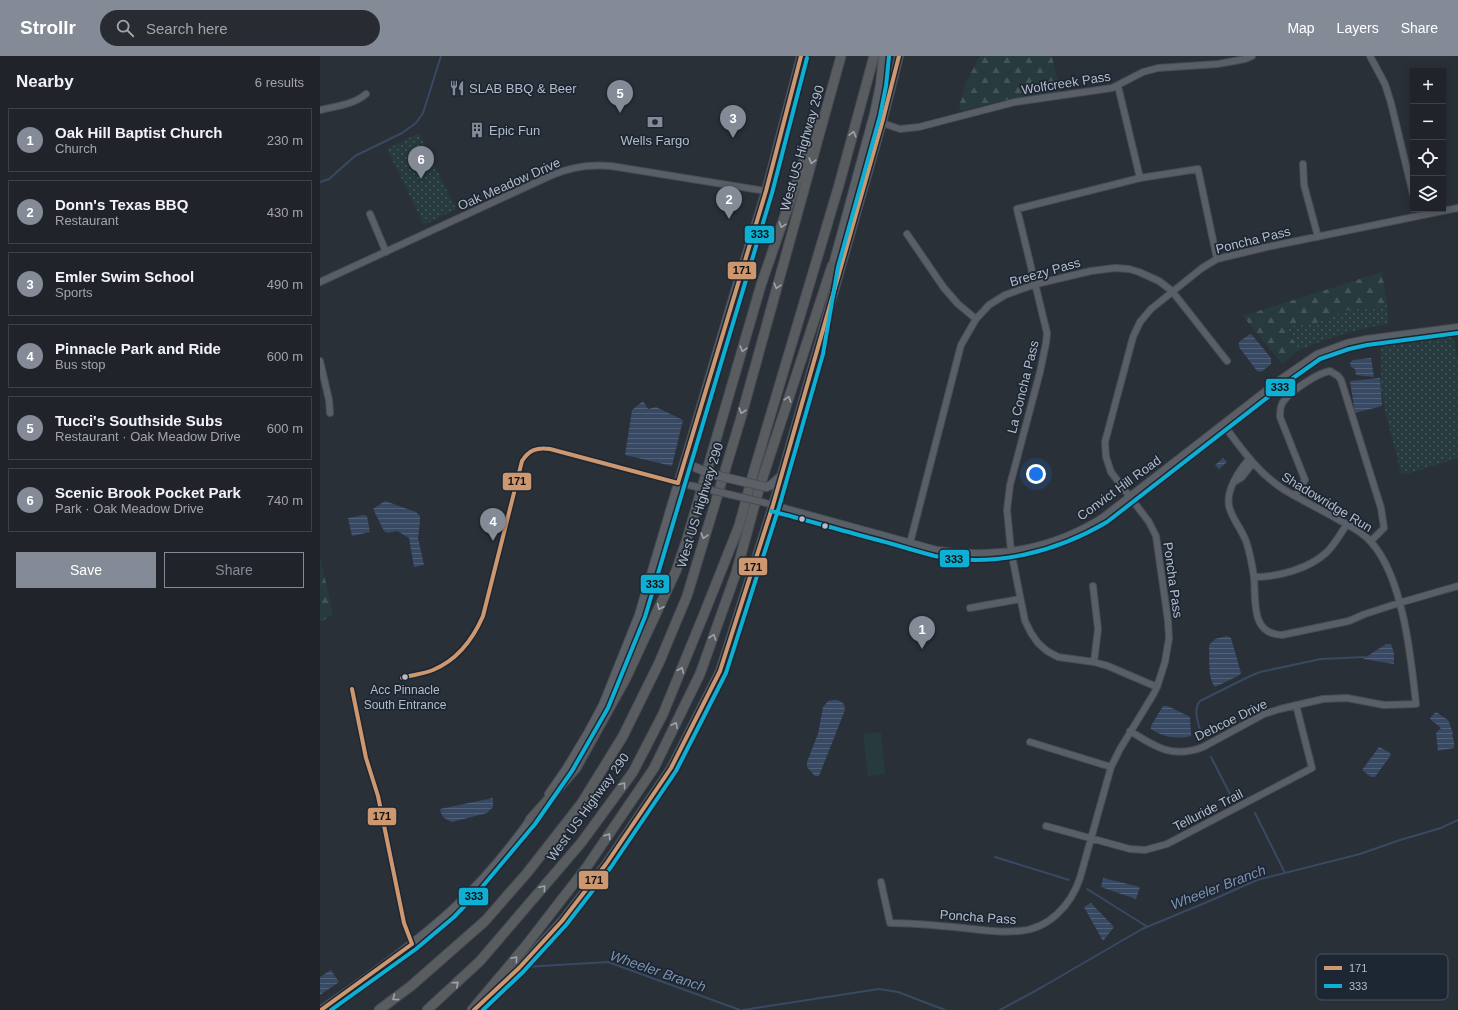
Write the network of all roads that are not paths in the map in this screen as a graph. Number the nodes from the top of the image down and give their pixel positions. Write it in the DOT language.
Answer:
graph roads {
  1 [pos="801,56"];
  2 [pos="841,56"];
  3 [pos="874,56"];
  4 [pos="883,56"];
  5 [pos="899,56"];
  6 [pos="1252,56"];
  7 [pos="1370,56"];
  8 [pos="1118,86"];
  9 [pos="366,94"];
  10 [pos="320,110"];
  11 [pos="882,123"];
  12 [pos="1303,164"];
  13 [pos="1140,178"];
  14 [pos="1410,182"];
  15 [pos="766,191"];
  16 [pos="1458,208"];
  17 [pos="1417,212"];
  18 [pos="370,214"];
  19 [pos="1418,216"];
  20 [pos="907,234"];
  21 [pos="1318,237"];
  22 [pos="386,252"];
  23 [pos="1217,259"];
  24 [pos="832,266"];
  25 [pos="320,282"];
  26 [pos="1036,284"];
  27 [pos="1172,291"];
  28 [pos="976,319"];
  29 [pos="1458,327"];
  30 [pos="817,352"];
  31 [pos="1227,360"];
  32 [pos="320,361"];
  33 [pos="774,402"];
  34 [pos="330,413"];
  35 [pos="1223,424"];
  36 [pos="687,452"];
  37 [pos="1251,461"];
  38 [pos="782,475"];
  39 [pos="678,483"];
  40 [pos="762,488"];
  41 [pos="1295,496"];
  42 [pos="1129,497"];
  43 [pos="773,505"];
  44 [pos="1347,524"];
  45 [pos="1371,541"];
  46 [pos="910,542"];
  47 [pos="1011,551"];
  48 [pos="1254,577"];
  49 [pos="1093,586"];
  50 [pos="1458,586"];
  51 [pos="1020,598"];
  52 [pos="1399,602"];
  53 [pos="970,608"];
  54 [pos="1094,662"];
  55 [pos="1157,687"];
  56 [pos="1416,704"];
  57 [pos="1296,705"];
  58 [pos="1130,731"];
  59 [pos="1030,742"];
  60 [pos="1111,768"];
  61 [pos="530,820"];
  62 [pos="1046,826"];
  63 [pos="1091,839"];
  64 [pos="881,882"];
  65 [pos="321,1010"];
  66 [pos="379,1010"];
  67 [pos="427,1010"];
  68 [pos="473,1010"];
  1 -- 15 [label="main road"];
  2 -- 61 [label="highway, one-way"];
  2 -- 66 [label="highway, West US Highway 290, one-way"];
  33 -- 3 [label="highway, West US Highway 290, one-way"];
  4 -- 24 [label="main road"];
  5 -- 11 [label="main road"];
  6 -- 8 [label="street, Wolfcreek Pass"];
  7 -- 14 [label="street"];
  8 -- 11 [label="street, Wolfcreek Pass"];
  8 -- 13 [label="street"];
  9 -- 10 [label="street"];
  11 -- 30 [label="main road"];
  12 -- 21 [label="street"];
  13 -- 23 [label="street, La Concha Pass"];
  13 -- 26 [label="street, La Concha Pass"];
  15 -- 22 [label="street, Oak Meadow Drive"];
  15 -- 36 [label="main road"];
  16 -- 19 [label="street, Poncha Pass"];
  17 -- 19 [label="street"];
  18 -- 22 [label="street"];
  19 -- 21 [label="street, Poncha Pass"];
  20 -- 28 [label="street"];
  21 -- 23 [label="street, Poncha Pass"];
  22 -- 25 [label="street, Oak Meadow Drive"];
  23 -- 27 [label="street, Poncha Pass"];
  24 -- 30 [label="main road"];
  40 -- 24 [label="highway, one-way"];
  26 -- 27 [label="street, Breezy Pass"];
  26 -- 28 [label="street, Breezy Pass"];
  26 -- 47 [label="street, La Concha Pass"];
  27 -- 31 [label="street, Breezy Pass"];
  27 -- 42 [label="street, Poncha Pass"];
  28 -- 46 [label="street, Breezy Pass"];
  29 -- 35 [label="street, Convict Hill Road"];
  30 -- 38 [label="main road"];
  32 -- 34 [label="street"];
  33 -- 40 [label="highway"];
  67 -- 33 [label="highway, West US Highway 290, one-way"];
  35 -- 37 [label="street, Shadowridge Run"];
  35 -- 42 [label="street, Convict Hill Road"];
  36 -- 39 [label="main road"];
  36 -- 40 [label="main road, bridge"];
  37 -- 41 [label="street, Shadowridge Run"];
  37 -- 48 [label="street"];
  38 -- 40 [label="main road"];
  38 -- 43 [label="main road"];
  39 -- 43 [label="street, Convict Hill Road, bridge"];
  39 -- 61 [label="main road"];
  68 -- 40 [label="highway, one-way"];
  41 -- 44 [label="street, Shadowridge Run"];
  41 -- 45 [label="street"];
  42 -- 47 [label="street, Convict Hill Road"];
  42 -- 55 [label="street, Poncha Pass"];
  43 -- 46 [label="street, Convict Hill Road"];
  43 -- 68 [label="main road"];
  44 -- 45 [label="street, Shadowridge Run"];
  44 -- 48 [label="street"];
  45 -- 52 [label="street, Shadowridge Run"];
  46 -- 47 [label="street, Convict Hill Road"];
  47 -- 51 [label="street, La Concha Pass"];
  48 -- 52 [label="street"];
  49 -- 54 [label="street"];
  50 -- 52 [label="street"];
  51 -- 53 [label="street"];
  51 -- 54 [label="street, La Concha Pass"];
  52 -- 56 [label="street, Shadowridge Run"];
  54 -- 55 [label="street, La Concha Pass"];
  55 -- 58 [label="street, Poncha Pass"];
  56 -- 57 [label="street, Debcoe Drive"];
  57 -- 58 [label="street, Debcoe Drive"];
  57 -- 63 [label="street, Telluride Trail"];
  58 -- 60 [label="street, Poncha Pass"];
  59 -- 60 [label="street"];
  60 -- 63 [label="street, Poncha Pass"];
  61 -- 65 [label="main road"];
  62 -- 63 [label="street, Telluride Trail"];
  63 -- 64 [label="street, Poncha Pass"];
}
